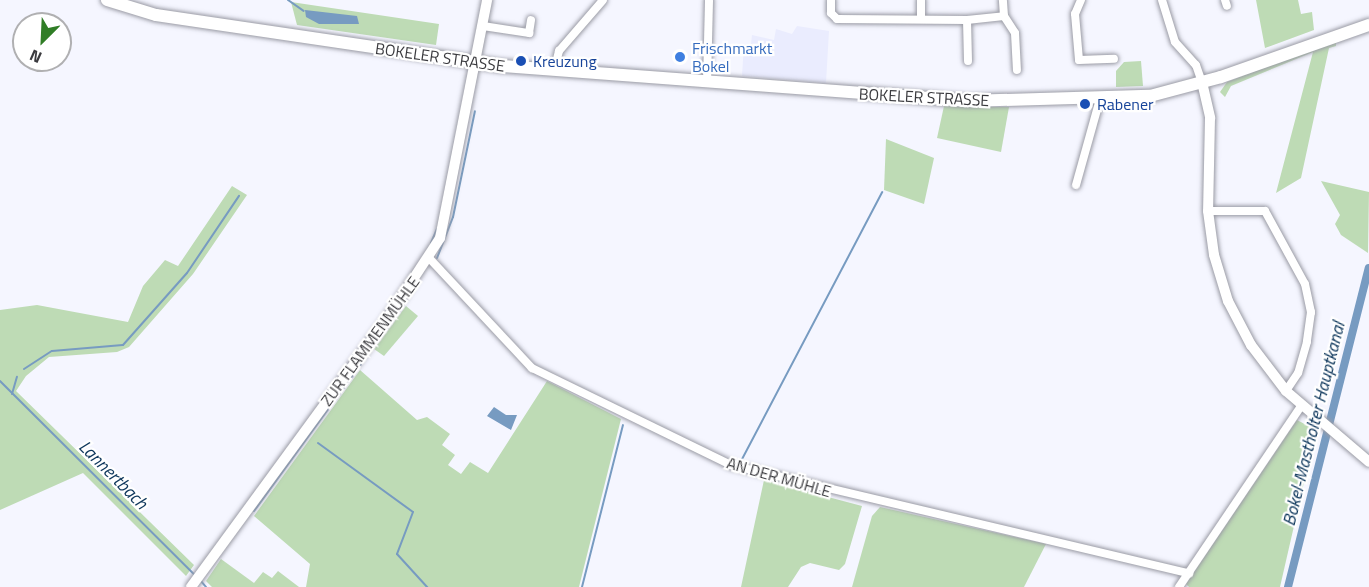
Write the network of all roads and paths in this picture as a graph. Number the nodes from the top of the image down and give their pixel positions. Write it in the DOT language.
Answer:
graph roads {
  1 [pos="107,0"];
  2 [pos="487,0"];
  3 [pos="603,0"];
  4 [pos="709,0"];
  5 [pos="831,0"];
  6 [pos="921,0"];
  7 [pos="1004,0"];
  8 [pos="1081,0"];
  9 [pos="1162,0"];
  10 [pos="1004,16"];
  11 [pos="921,19"];
  12 [pos="531,20"];
  13 [pos="967,20"];
  14 [pos="1369,25"];
  15 [pos="483,26"];
  16 [pos="1114,59"];
  17 [pos="968,61"];
  18 [pos="477,63"];
  19 [pos="1017,70"];
  20 [pos="554,71"];
  21 [pos="707,82"];
  22 [pos="1202,82"];
  23 [pos="1100,99"];
  24 [pos="1076,185"];
  25 [pos="1208,211"];
  26 [pos="429,258"];
  27 [pos="1286,391"];
  28 [pos="1301,406"];
  29 [pos="1369,462"];
  30 [pos="1189,573"];
  31 [pos="192,586"];
  32 [pos="1179,587"];
  1 -- 18 [label="main road, BOKELER STRASSE"];
  2 -- 15 [label="street, ZUR FLAMMENMÜHLE"];
  3 -- 20 [label="street"];
  4 -- 21 [label="street"];
  5 -- 11 [label="street"];
  6 -- 11 [label="street"];
  7 -- 10 [label="street"];
  8 -- 16 [label="street"];
  9 -- 22 [label="street"];
  10 -- 13 [label="street"];
  10 -- 19 [label="street"];
  11 -- 13 [label="street"];
  12 -- 15 [label="street"];
  13 -- 17 [label="street"];
  14 -- 22 [label="main road, BOKELER STRASSE"];
  15 -- 18 [label="street, ZUR FLAMMENMÜHLE"];
  18 -- 20 [label="main road, BOKELER STRASSE"];
  18 -- 26 [label="street, ZUR FLAMMENMÜHLE"];
  20 -- 21 [label="main road, BOKELER STRASSE"];
  21 -- 23 [label="main road, BOKELER STRASSE"];
  22 -- 23 [label="main road, BOKELER STRASSE"];
  22 -- 25 [label="street"];
  23 -- 24 [label="street"];
  25 -- 27 [label="street"];
  25 -- 27 [label="street"];
  26 -- 30 [label="street, AN DER MÜHLE"];
  26 -- 31 [label="street, ZUR FLAMMENMÜHLE"];
  27 -- 28 [label="street"];
  28 -- 29 [label="street"];
  28 -- 30 [label="street"];
  30 -- 32 [label="street"];
}
